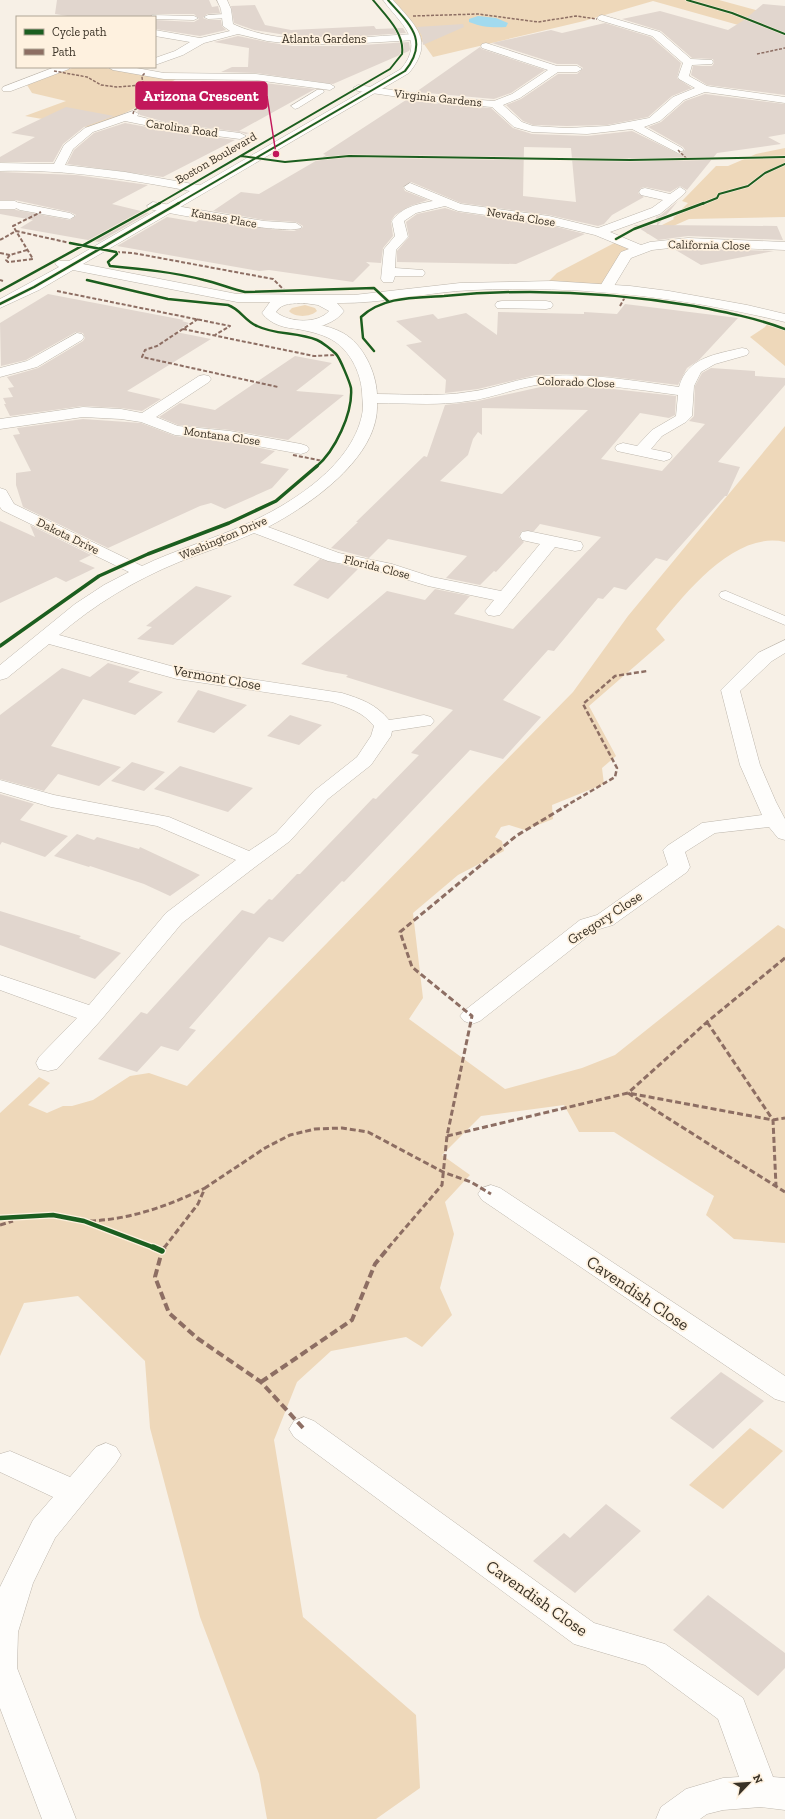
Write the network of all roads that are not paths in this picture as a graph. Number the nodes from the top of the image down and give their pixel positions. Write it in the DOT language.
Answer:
graph roads {
  1 [pos="222,0"];
  2 [pos="373,0"];
  3 [pos="388,0"];
  4 [pos="226,16"];
  5 [pos="156,17"];
  6 [pos="208,17"];
  7 [pos="194,18"];
  8 [pos="590,20"];
  9 [pos="236,32"];
  10 [pos="156,33"];
  11 [pos="416,37"];
  12 [pos="401,38"];
  13 [pos="200,41"];
  14 [pos="473,49"];
  15 [pos="156,62"];
  16 [pos="688,62"];
  17 [pos="708,62"];
  18 [pos="62,68"];
  19 [pos="124,68"];
  20 [pos="136,69"];
  21 [pos="556,69"];
  22 [pos="577,69"];
  23 [pos="330,87"];
  24 [pos="4,88"];
  25 [pos="358,88"];
  26 [pos="704,89"];
  27 [pos="371,90"];
  28 [pos="21,92"];
  29 [pos="785,100"];
  30 [pos="495,104"];
  31 [pos="295,106"];
  32 [pos="296,124"];
  33 [pos="635,126"];
  34 [pos="309,127"];
  35 [pos="250,131"];
  36 [pos="240,136"];
  37 [pos="228,143"];
  38 [pos="678,150"];
  39 [pos="58,166"];
  40 [pos="0,167"];
  41 [pos="188,187"];
  42 [pos="410,187"];
  43 [pos="441,188"];
  44 [pos="200,189"];
  45 [pos="646,192"];
  46 [pos="423,193"];
  47 [pos="443,202"];
  48 [pos="0,205"];
  49 [pos="15,205"];
  50 [pos="153,206"];
  51 [pos="168,208"];
  52 [pos="70,216"];
  53 [pos="296,227"];
  54 [pos="599,232"];
  55 [pos="785,246"];
  56 [pos="640,249"];
  57 [pos="52,262"];
  58 [pos="69,266"];
  59 [pos="418,273"];
  60 [pos="521,285"];
  61 [pos="606,288"];
  62 [pos="0,291"];
  63 [pos="237,298"];
  64 [pos="366,298"];
  65 [pos="308,299"];
  66 [pos="0,304"];
  67 [pos="502,305"];
  68 [pos="526,305"];
  69 [pos="546,305"];
  70 [pos="336,313"];
  71 [pos="272,317"];
  72 [pos="785,318"];
  73 [pos="288,323"];
  74 [pos="58,333"];
  75 [pos="77,337"];
  76 [pos="339,337"];
  77 [pos="93,340"];
  78 [pos="742,352"];
  79 [pos="0,373"];
  80 [pos="186,374"];
  81 [pos="204,379"];
  82 [pos="221,383"];
  83 [pos="686,392"];
  84 [pos="372,398"];
  85 [pos="145,418"];
  86 [pos="0,424"];
  87 [pos="623,448"];
  88 [pos="300,449"];
  89 [pos="641,451"];
  90 [pos="664,456"];
  91 [pos="3,503"];
  92 [pos="253,527"];
  93 [pos="528,536"];
  94 [pos="551,541"];
  95 [pos="575,546"];
  96 [pos="142,572"];
  97 [pos="726,595"];
  98 [pos="505,597"];
  99 [pos="494,611"];
  100 [pos="785,621"];
  101 [pos="45,637"];
  102 [pos="785,646"];
  103 [pos="0,674"];
  104 [pos="424,721"];
  105 [pos="384,726"];
  106 [pos="0,786"];
  107 [pos="779,827"];
  108 [pos="251,859"];
  109 [pos="0,982"];
  110 [pos="93,1015"];
  111 [pos="472,1016"];
  112 [pos="48,1063"];
  113 [pos="491,1194"];
  114 [pos="785,1391"];
  115 [pos="304,1429"];
  116 [pos="106,1455"];
  117 [pos="10,1463"];
  118 [pos="74,1493"];
  119 [pos="773,1792"];
  120 [pos="59,1819"];
  121 [pos="673,1819"];
  1 -- 4 [label="street"];
  2 -- 12 [label="street"];
  3 -- 11 [label="street"];
  4 -- 6 [label="lane"];
  4 -- 9 [label="street"];
  5 -- 7 [label="lane"];
  8 -- 16 [label="street"];
  9 -- 12 [label="street, Atlanta Gardens"];
  9 -- 13 [label="street"];
  10 -- 13 [label="street"];
  11 -- 12 [label="street"];
  11 -- 27 [label="street, Boston Boulevard"];
  12 -- 25 [label="street, Boston Boulevard"];
  13 -- 15 [label="street"];
  14 -- 21 [label="street"];
  16 -- 17 [label="street"];
  16 -- 26 [label="street, Virginia Gardens"];
  18 -- 24 [label="street"];
  19 -- 20 [label="street"];
  20 -- 23 [label="street"];
  21 -- 22 [label="street"];
  21 -- 30 [label="street, Virginia Gardens"];
  23 -- 31 [label="lane"];
  24 -- 28 [label="street"];
  25 -- 27 [label="street, Virginia Gardens"];
  25 -- 32 [label="street, Boston Boulevard"];
  26 -- 29 [label="street, Virginia Gardens"];
  26 -- 33 [label="street, Virginia Gardens"];
  27 -- 30 [label="street, Virginia Gardens"];
  27 -- 34 [label="street, Boston Boulevard"];
  30 -- 33 [label="street, Virginia Gardens"];
  32 -- 34 [label="street"];
  32 -- 41 [label="street, Boston Boulevard"];
  33 -- 38 [label="street"];
  34 -- 44 [label="street, Boston Boulevard"];
  35 -- 36 [label="street, Carolina Road"];
  36 -- 37 [label="street, Carolina Road"];
  36 -- 39 [label="street, Carolina Road"];
  39 -- 40 [label="street"];
  39 -- 41 [label="street"];
  41 -- 44 [label="street"];
  41 -- 50 [label="street, Boston Boulevard"];
  42 -- 46 [label="street, Nevada Close"];
  43 -- 46 [label="street"];
  44 -- 51 [label="street, Boston Boulevard"];
  45 -- 54 [label="street"];
  46 -- 47 [label="street, Nevada Close"];
  47 -- 54 [label="street, Nevada Close"];
  47 -- 59 [label="street"];
  48 -- 49 [label="street"];
  49 -- 52 [label="lane"];
  50 -- 51 [label="street, Kansas Place"];
  50 -- 57 [label="street, Boston Boulevard"];
  51 -- 53 [label="street, Kansas Place"];
  51 -- 58 [label="street, Boston Boulevard"];
  54 -- 56 [label="street, Nevada Close"];
  55 -- 56 [label="street, California Close"];
  56 -- 61 [label="street, California Close"];
  57 -- 58 [label="street"];
  57 -- 62 [label="street, Boston Boulevard"];
  58 -- 63 [label="street"];
  58 -- 66 [label="street, Boston Boulevard"];
  60 -- 61 [label="street"];
  60 -- 64 [label="street"];
  60 -- 68 [label="street"];
  61 -- 72 [label="street"];
  63 -- 65 [label="street"];
  63 -- 71 [label="street"];
  64 -- 65 [label="street"];
  64 -- 70 [label="street"];
  65 -- 70 [label="street"];
  65 -- 71 [label="street"];
  67 -- 68 [label="street"];
  68 -- 69 [label="street"];
  70 -- 73 [label="street"];
  70 -- 76 [label="street"];
  71 -- 73 [label="street"];
  73 -- 76 [label="street"];
  74 -- 75 [label="street"];
  75 -- 77 [label="street"];
  75 -- 79 [label="street"];
  76 -- 84 [label="street, Washington Drive"];
  78 -- 83 [label="street"];
  80 -- 81 [label="street"];
  81 -- 82 [label="street"];
  81 -- 85 [label="street"];
  83 -- 84 [label="street, Colorado Close"];
  83 -- 89 [label="street"];
  84 -- 92 [label="street, Washington Drive"];
  85 -- 86 [label="street, Montana Close"];
  85 -- 88 [label="street, Montana Close"];
  87 -- 89 [label="street"];
  89 -- 90 [label="street"];
  91 -- 96 [label="street, Dakota Drive"];
  92 -- 96 [label="street, Washington Drive"];
  92 -- 98 [label="street, Florida Close"];
  93 -- 94 [label="street"];
  94 -- 95 [label="street"];
  94 -- 98 [label="street"];
  96 -- 101 [label="street, Washington Drive"];
  97 -- 100 [label="lane"];
  98 -- 99 [label="street"];
  101 -- 103 [label="street, Washington Drive"];
  101 -- 105 [label="street, Vermont Close"];
  102 -- 107 [label="street, Gregory Close"];
  104 -- 105 [label="street"];
  105 -- 108 [label="street"];
  106 -- 108 [label="street"];
  107 -- 111 [label="street, Gregory Close"];
  108 -- 110 [label="street"];
  109 -- 110 [label="street"];
  110 -- 112 [label="street"];
  113 -- 114 [label="street, Cavendish Close"];
  115 -- 119 [label="street, Cavendish Close"];
  116 -- 118 [label="street"];
  117 -- 118 [label="street"];
  118 -- 120 [label="street"];
  119 -- 121 [label="street, Cavendish Close"];
}
